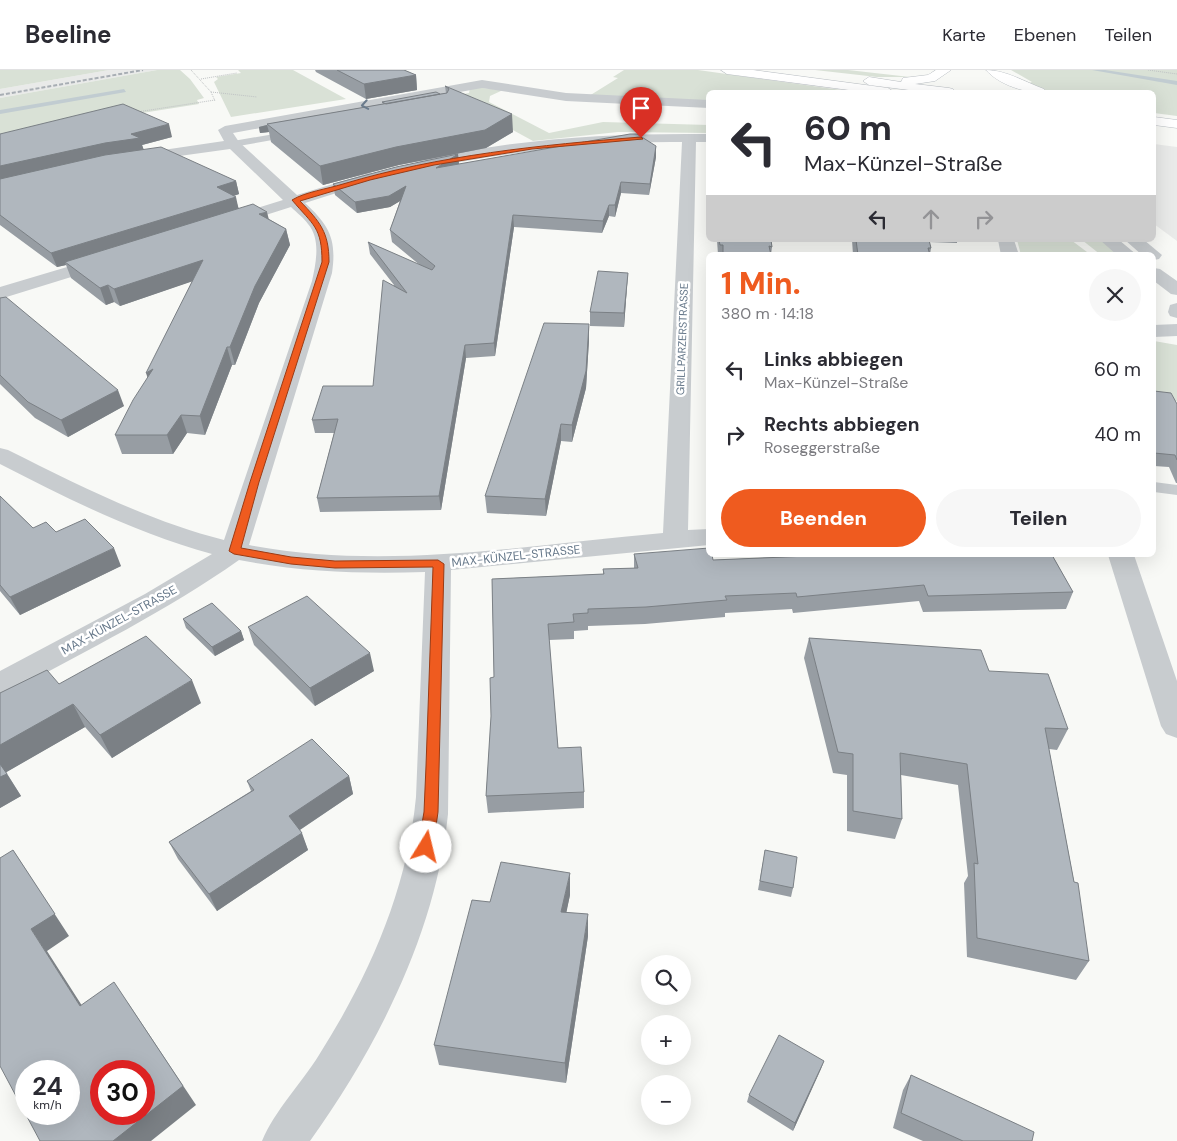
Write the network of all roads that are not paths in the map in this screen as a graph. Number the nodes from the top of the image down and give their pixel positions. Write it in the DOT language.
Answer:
graph roads {
  1 [pos="727,70"];
  2 [pos="791,70"];
  3 [pos="945,70"];
  4 [pos="984,70"];
  5 [pos="992,70"];
  6 [pos="870,82"];
  7 [pos="990,84"];
  8 [pos="873,90"];
  9 [pos="933,90"];
  10 [pos="1035,90"];
  11 [pos="706,104"];
  12 [pos="1156,131"];
  13 [pos="301,132"];
  14 [pos="1177,134"];
  15 [pos="699,138"];
  16 [pos="233,144"];
  17 [pos="118,160"];
  18 [pos="409,168"];
  19 [pos="385,174"];
  20 [pos="296,200"];
  21 [pos="210,228"];
  22 [pos="1111,242"];
  23 [pos="1136,242"];
  24 [pos="1124,252"];
  25 [pos="1150,252"];
  26 [pos="124,254"];
  27 [pos="1156,256"];
  28 [pos="1177,271"];
  29 [pos="1156,274"];
  30 [pos="1177,290"];
  31 [pos="0,293"];
  32 [pos="1177,318"];
  33 [pos="1156,319"];
  34 [pos="1177,330"];
  35 [pos="1156,331"];
  36 [pos="0,455"];
  37 [pos="1156,487"];
  38 [pos="1177,490"];
  39 [pos="706,537"];
  40 [pos="675,540"];
  41 [pos="234,551"];
  42 [pos="1122,557"];
  43 [pos="438,564"];
  44 [pos="0,684"];
  45 [pos="1177,726"];
  46 [pos="284,1141"];
  1 -- 8 [label="main road"];
  2 -- 6 [label="main road"];
  3 -- 6 [label="main road"];
  4 -- 7 [label="main road"];
  5 -- 10 [label="main road"];
  6 -- 9 [label="main road"];
  11 -- 16 [label="street, one-way"];
  12 -- 14 [label="main road"];
  13 -- 16 [label="lane"];
  15 -- 18 [label="street"];
  15 -- 40 [label="street, GRILLPARZERSTRASSE"];
  16 -- 17 [label="street"];
  16 -- 20 [label="street"];
  19 -- 20 [label="street"];
  20 -- 21 [label="street"];
  20 -- 41 [label="street"];
  22 -- 24 [label="street"];
  23 -- 25 [label="street"];
  26 -- 31 [label="street"];
  27 -- 28 [label="street"];
  29 -- 30 [label="street"];
  32 -- 33 [label="street"];
  34 -- 35 [label="street"];
  36 -- 41 [label="street, MAX-KÜNZEL-STRASSE"];
  37 -- 38 [label="lane"];
  39 -- 40 [label="street, MAX-KÜNZEL-STRASSE"];
  40 -- 43 [label="street, MAX-KÜNZEL-STRASSE"];
  41 -- 43 [label="street, MAX-KÜNZEL-STRASSE"];
  41 -- 44 [label="street, MAX-KÜNZEL-STRASSE"];
  42 -- 45 [label="street"];
  43 -- 46 [label="street"];
}
